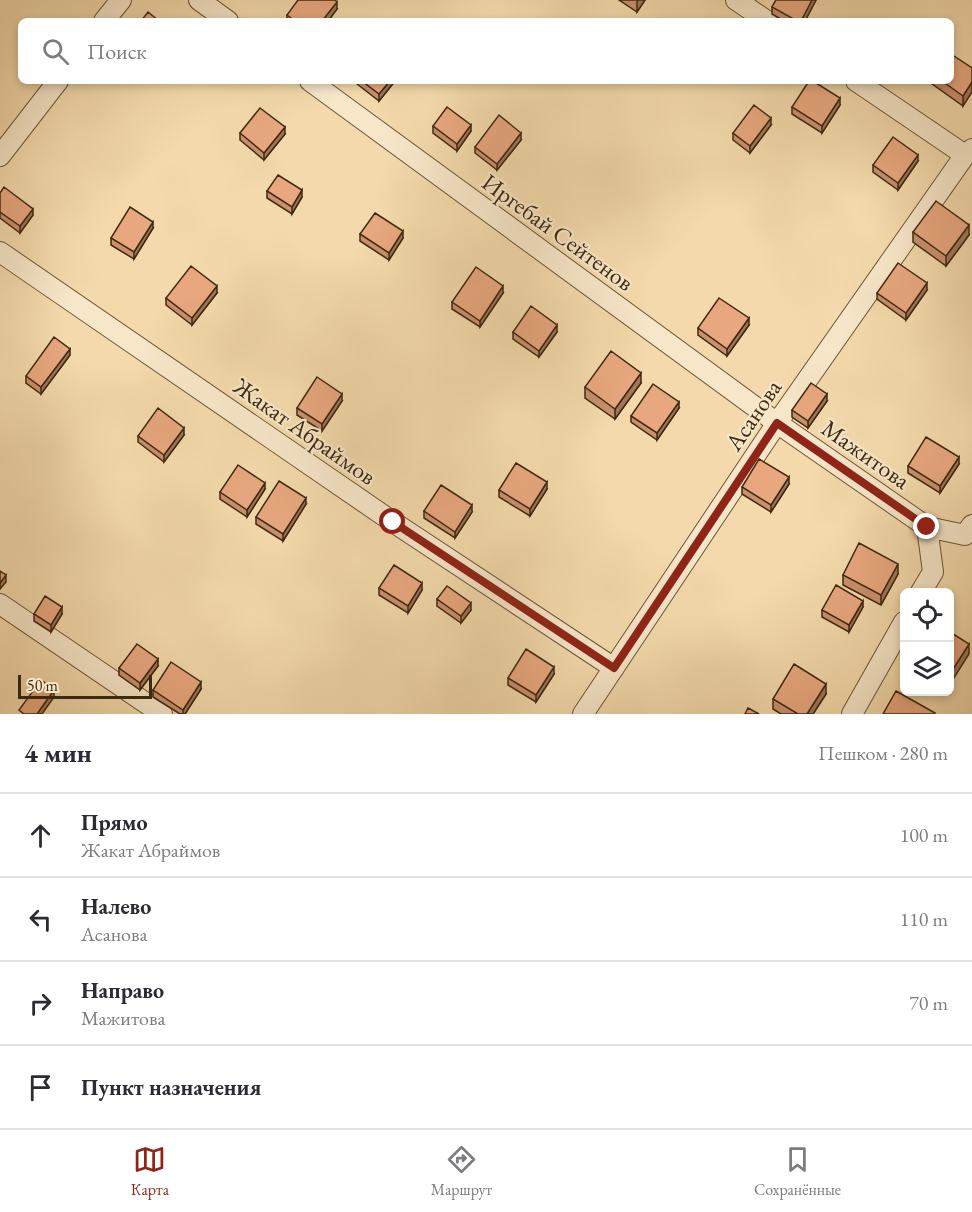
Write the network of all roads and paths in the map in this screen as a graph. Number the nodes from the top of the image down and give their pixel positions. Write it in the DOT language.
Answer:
graph roads {
  1 [pos="121,0"];
  2 [pos="199,0"];
  3 [pos="736,0"];
  4 [pos="106,18"];
  5 [pos="224,18"];
  6 [pos="763,18"];
  7 [pos="56,84"];
  8 [pos="314,84"];
  9 [pos="860,84"];
  10 [pos="968,152"];
  11 [pos="0,156"];
  12 [pos="0,252"];
  13 [pos="777,423"];
  14 [pos="972,525"];
  15 [pos="927,527"];
  16 [pos="923,588"];
  17 [pos="0,604"];
  18 [pos="900,629"];
  19 [pos="614,668"];
  20 [pos="162,714"];
  21 [pos="583,714"];
  22 [pos="852,714"];
  1 -- 4 [label="street"];
  2 -- 5 [label="street"];
  3 -- 6 [label="street"];
  7 -- 11 [label="street"];
  8 -- 13 [label="street, Иргебай Сейтенов"];
  9 -- 10 [label="street"];
  10 -- 13 [label="street, Асанова"];
  12 -- 19 [label="street, Жакат Абраймов"];
  13 -- 15 [label="street, Мажитова"];
  13 -- 19 [label="street, Асанова"];
  14 -- 15 [label="street, Мажитова"];
  15 -- 16 [label="street"];
  17 -- 20 [label="street"];
  18 -- 22 [label="street"];
  19 -- 21 [label="street, Асанова"];
}
